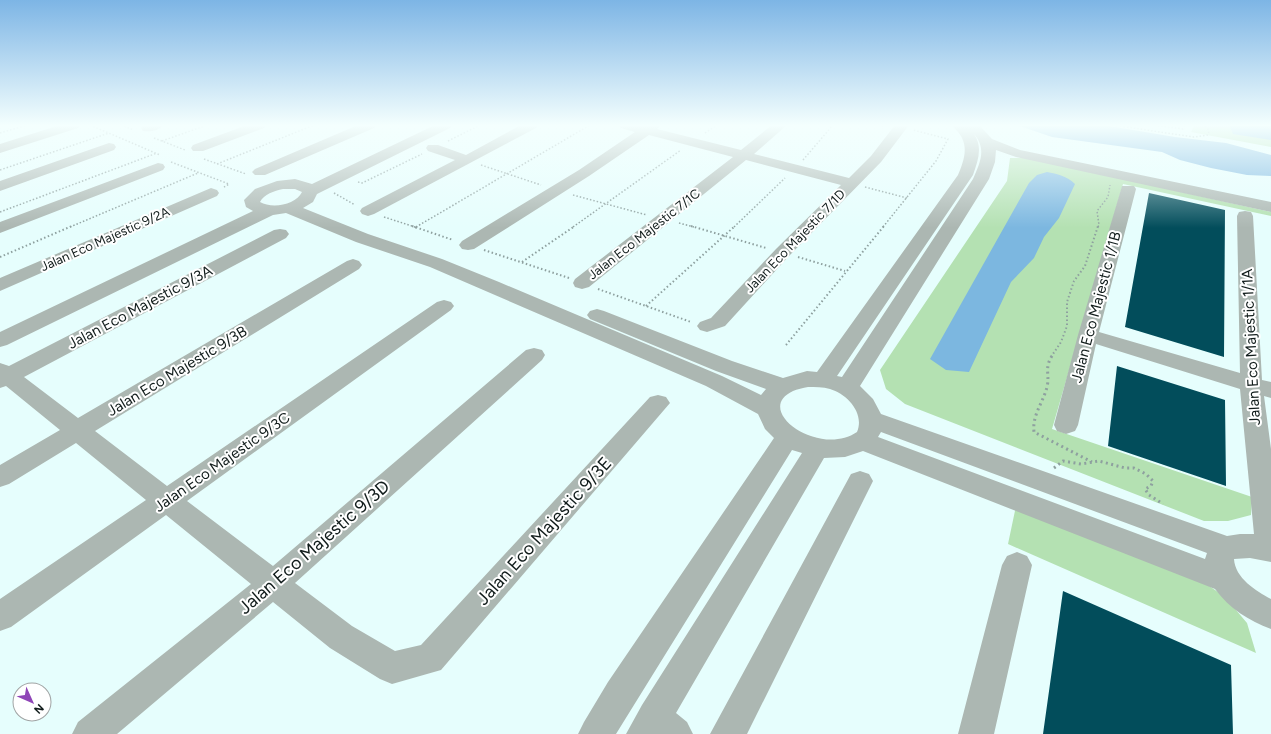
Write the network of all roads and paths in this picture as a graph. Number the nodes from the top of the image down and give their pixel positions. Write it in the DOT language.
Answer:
graph roads {
  1 [pos="39,159"];
  2 [pos="63,159"];
  3 [pos="229,159"];
  4 [pos="290,159"];
  5 [pos="349,159"];
  6 [pos="377,159"];
  7 [pos="410,159"];
  8 [pos="531,159"];
  9 [pos="603,159"];
  10 [pos="669,159"];
  11 [pos="739,159"];
  12 [pos="761,159"];
  13 [pos="803,159"];
  14 [pos="876,159"];
  15 [pos="937,159"];
  16 [pos="971,159"];
  17 [pos="986,159"];
  18 [pos="1046,159"];
  19 [pos="158,160"];
  20 [pos="467,160"];
  21 [pos="217,164"];
  22 [pos="795,168"];
  23 [pos="0,170"];
  24 [pos="260,172"];
  25 [pos="198,173"];
  26 [pos="508,173"];
  27 [pos="851,183"];
  28 [pos="295,184"];
  29 [pos="352,185"];
  30 [pos="0,186"];
  31 [pos="1128,189"];
  32 [pos="558,190"];
  33 [pos="340,191"];
  34 [pos="211,193"];
  35 [pos="309,194"];
  36 [pos="908,198"];
  37 [pos="252,204"];
  38 [pos="608,204"];
  39 [pos="1271,207"];
  40 [pos="288,208"];
  41 [pos="269,210"];
  42 [pos="368,211"];
  43 [pos="0,212"];
  44 [pos="1245,216"];
  45 [pos="662,219"];
  46 [pos="0,228"];
  47 [pos="414,229"];
  48 [pos="280,234"];
  49 [pos="725,236"];
  50 [pos="468,245"];
  51 [pos="782,253"];
  52 [pos="0,257"];
  53 [pos="521,262"];
  54 [pos="353,265"];
  55 [pos="846,272"];
  56 [pos="582,283"];
  57 [pos="0,285"];
  58 [pos="444,306"];
  59 [pos="646,306"];
  60 [pos="713,324"];
  61 [pos="0,325"];
  62 [pos="1088,335"];
  63 [pos="0,340"];
  64 [pos="786,344"];
  65 [pos="534,355"];
  66 [pos="3,376"];
  67 [pos="823,380"];
  68 [pos="781,386"];
  69 [pos="1261,387"];
  70 [pos="847,388"];
  71 [pos="658,403"];
  72 [pos="769,409"];
  73 [pos="1066,425"];
  74 [pos="867,430"];
  75 [pos="77,431"];
  76 [pos="787,437"];
  77 [pos="817,449"];
  78 [pos="0,476"];
  79 [pos="860,481"];
  80 [pos="1051,485"];
  81 [pos="167,501"];
  82 [pos="1177,530"];
  83 [pos="1226,548"];
  84 [pos="1270,550"];
  85 [pos="1017,565"];
  86 [pos="1226,580"];
  87 [pos="273,584"];
  88 [pos="1271,615"];
  89 [pos="0,617"];
  90 [pos="658,728"];
  91 [pos="90,734"];
  92 [pos="596,734"];
  93 [pos="728,734"];
  94 [pos="976,734"];
  1 -- 23 [label="path"];
  2 -- 30 [label="street"];
  3 -- 21 [label="path"];
  4 -- 24 [label="street"];
  5 -- 28 [label="street"];
  6 -- 35 [label="street"];
  7 -- 29 [label="path"];
  8 -- 26 [label="path"];
  9 -- 32 [label="street"];
  10 -- 38 [label="path"];
  11 -- 45 [label="street, Jalan Eco Majestic 7/1C"];
  12 -- 22 [label="street"];
  13 -- 22 [label="path"];
  14 -- 27 [label="street, Jalan Eco Majestic 7/1D"];
  15 -- 36 [label="path"];
  16 -- 67 [label="street"];
  17 -- 70 [label="street"];
  18 -- 39 [label="street"];
  19 -- 43 [label="path"];
  19 -- 46 [label="street"];
  20 -- 26 [label="path"];
  20 -- 42 [label="street"];
  22 -- 27 [label="street"];
  22 -- 49 [label="path"];
  25 -- 52 [label="path"];
  26 -- 32 [label="path"];
  26 -- 47 [label="path"];
  27 -- 36 [label="path"];
  27 -- 51 [label="street, Jalan Eco Majestic 7/1D"];
  28 -- 35 [label="street"];
  28 -- 37 [label="street"];
  31 -- 62 [label="street, Jalan Eco Majestic 1/1B"];
  32 -- 38 [label="path"];
  32 -- 50 [label="street"];
  33 -- 42 [label="path"];
  34 -- 57 [label="street, Jalan Eco Majestic 9/2A"];
  35 -- 40 [label="street"];
  35 -- 68 [label="street"];
  36 -- 55 [label="path"];
  37 -- 41 [label="street"];
  37 -- 61 [label="street"];
  38 -- 45 [label="path"];
  38 -- 53 [label="path"];
  40 -- 41 [label="street"];
  40 -- 72 [label="street"];
  41 -- 63 [label="street"];
  42 -- 47 [label="path"];
  44 -- 69 [label="street, Jalan Eco Majestic 1/1A"];
  45 -- 49 [label="path"];
  45 -- 56 [label="street, Jalan Eco Majestic 7/1C"];
  47 -- 50 [label="path"];
  48 -- 66 [label="street, Jalan Eco Majestic 9/3A"];
  49 -- 51 [label="path"];
  49 -- 59 [label="path"];
  50 -- 53 [label="path"];
  51 -- 55 [label="path"];
  51 -- 60 [label="street, Jalan Eco Majestic 7/1D"];
  53 -- 56 [label="path"];
  54 -- 75 [label="street, Jalan Eco Majestic 9/3B"];
  55 -- 64 [label="path"];
  56 -- 59 [label="path"];
  58 -- 81 [label="street, Jalan Eco Majestic 9/3C"];
  59 -- 60 [label="path"];
  62 -- 69 [label="street"];
  62 -- 73 [label="street, Jalan Eco Majestic 1/1B"];
  65 -- 87 [label="street, Jalan Eco Majestic 9/3D"];
  66 -- 75 [label="street"];
  67 -- 68 [label="street"];
  67 -- 70 [label="street"];
  68 -- 72 [label="street"];
  69 -- 84 [label="street, Jalan Eco Majestic 1/1A"];
  70 -- 74 [label="street"];
  71 -- 87 [label="street, Jalan Eco Majestic 9/3E"];
  72 -- 76 [label="street"];
  74 -- 77 [label="street"];
  74 -- 80 [label="street"];
  74 -- 86 [label="street"];
  75 -- 78 [label="street, Jalan Eco Majestic 9/3B"];
  75 -- 81 [label="street"];
  76 -- 77 [label="street"];
  76 -- 92 [label="street"];
  77 -- 90 [label="street"];
  79 -- 93 [label="street"];
  80 -- 82 [label="street"];
  80 -- 82 [label="path"];
  81 -- 87 [label="street"];
  81 -- 89 [label="street, Jalan Eco Majestic 9/3C"];
  82 -- 83 [label="street"];
  83 -- 84 [label="street"];
  83 -- 86 [label="street"];
  85 -- 94 [label="street"];
  86 -- 88 [label="street"];
  87 -- 91 [label="street, Jalan Eco Majestic 9/3D"];
}
